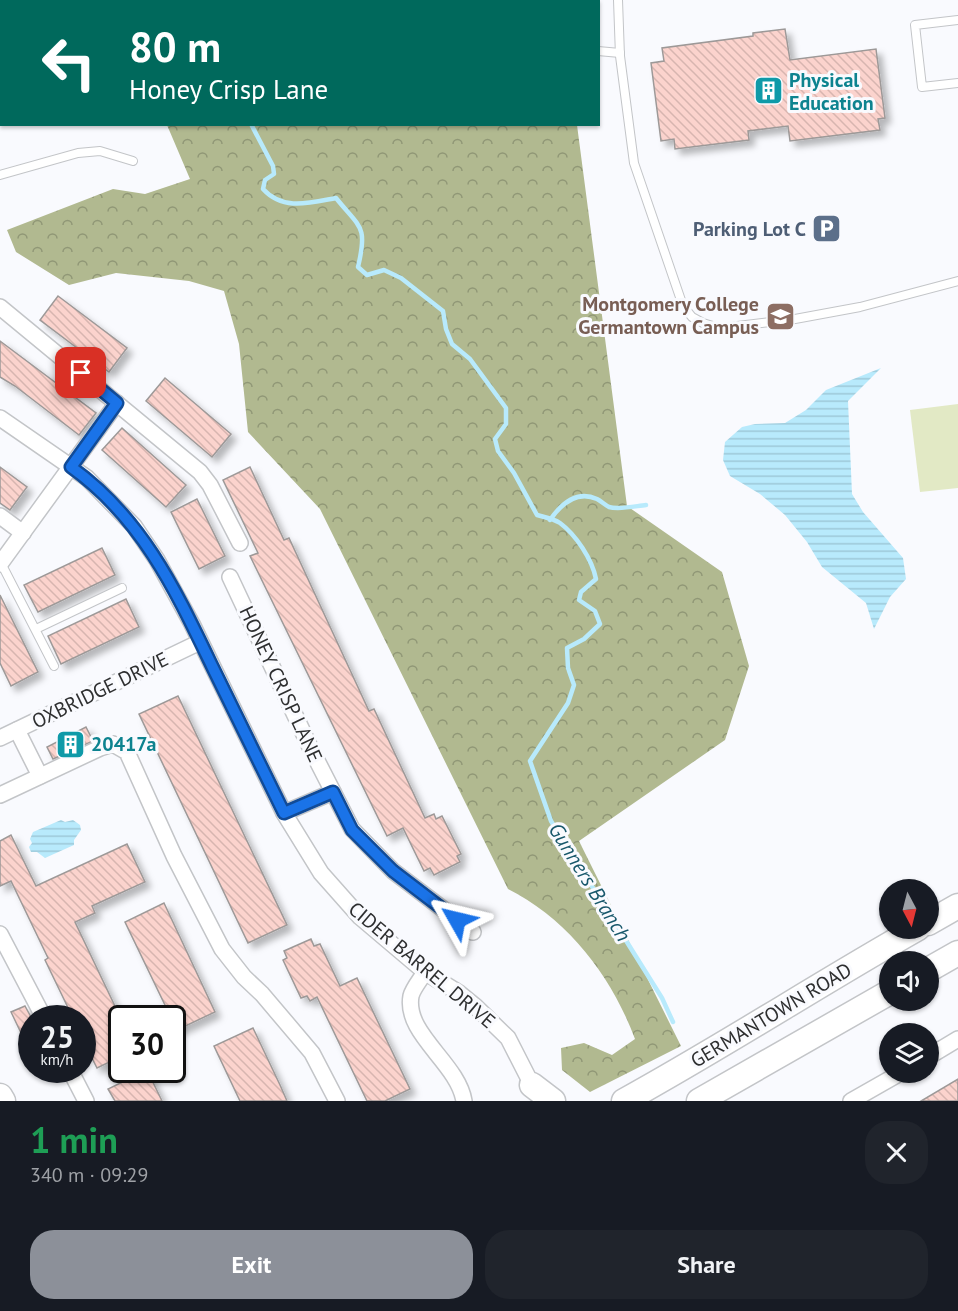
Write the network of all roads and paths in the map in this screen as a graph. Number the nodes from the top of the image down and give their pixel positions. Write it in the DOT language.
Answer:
graph roads {
  1 [pos="618,0"];
  2 [pos="958,20"];
  3 [pos="600,51"];
  4 [pos="620,53"];
  5 [pos="958,83"];
  6 [pos="134,161"];
  7 [pos="0,175"];
  8 [pos="958,281"];
  9 [pos="0,308"];
  10 [pos="117,403"];
  11 [pos="0,418"];
  12 [pos="71,467"];
  13 [pos="0,516"];
  14 [pos="23,533"];
  15 [pos="240,543"];
  16 [pos="0,564"];
  17 [pos="230,577"];
  18 [pos="122,588"];
  19 [pos="36,628"];
  20 [pos="200,642"];
  21 [pos="54,666"];
  22 [pos="17,730"];
  23 [pos="0,738"];
  24 [pos="39,776"];
  25 [pos="333,792"];
  26 [pos="0,795"];
  27 [pos="284,813"];
  28 [pos="958,906"];
  29 [pos="939,917"];
  30 [pos="473,932"];
  31 [pos="0,934"];
  32 [pos="899,939"];
  33 [pos="958,953"];
  34 [pos="939,964"];
  35 [pos="425,972"];
  36 [pos="879,998"];
  37 [pos="37,1005"];
  38 [pos="958,1039"];
  39 [pos="939,1050"];
  40 [pos="77,1083"];
  41 [pos="883,1083"];
  42 [pos="535,1093"];
  43 [pos="0,1096"];
  44 [pos="3,1101"];
  45 [pos="86,1101"];
  46 [pos="337,1101"];
  47 [pos="464,1101"];
  48 [pos="553,1101"];
  49 [pos="624,1101"];
  50 [pos="699,1101"];
  51 [pos="851,1101"];
  1 -- 4 [label="lane"];
  2 -- 5 [label="lane"];
  3 -- 4 [label="lane"];
  4 -- 8 [label="lane"];
  6 -- 7 [label="lane"];
  9 -- 10 [label="street"];
  10 -- 12 [label="street"];
  10 -- 15 [label="street"];
  11 -- 12 [label="street, CIDER BARREL DRIVE"];
  12 -- 14 [label="street"];
  12 -- 20 [label="street, CIDER BARREL DRIVE"];
  13 -- 14 [label="street"];
  14 -- 16 [label="street"];
  16 -- 19 [label="lane"];
  17 -- 25 [label="street, HONEY CRISP LANE"];
  18 -- 19 [label="lane"];
  19 -- 21 [label="lane"];
  20 -- 22 [label="street, OXBRIDGE DRIVE"];
  20 -- 27 [label="street, CIDER BARREL DRIVE"];
  22 -- 23 [label="street, OXBRIDGE DRIVE"];
  22 -- 24 [label="street"];
  24 -- 26 [label="street"];
  24 -- 46 [label="street"];
  25 -- 27 [label="street"];
  25 -- 30 [label="street, HONEY CRISP LANE"];
  27 -- 35 [label="street, CIDER BARREL DRIVE"];
  28 -- 29 [label="main road"];
  31 -- 37 [label="street"];
  32 -- 49 [label="main road, GERMANTOWN ROAD"];
  33 -- 34 [label="main road"];
  35 -- 42 [label="street, CIDER BARREL DRIVE"];
  35 -- 47 [label="street"];
  36 -- 50 [label="main road, GERMANTOWN ROAD"];
  38 -- 39 [label="street"];
  40 -- 45 [label="street"];
  41 -- 51 [label="street"];
  42 -- 48 [label="main road"];
  43 -- 44 [label="main road"];
}
